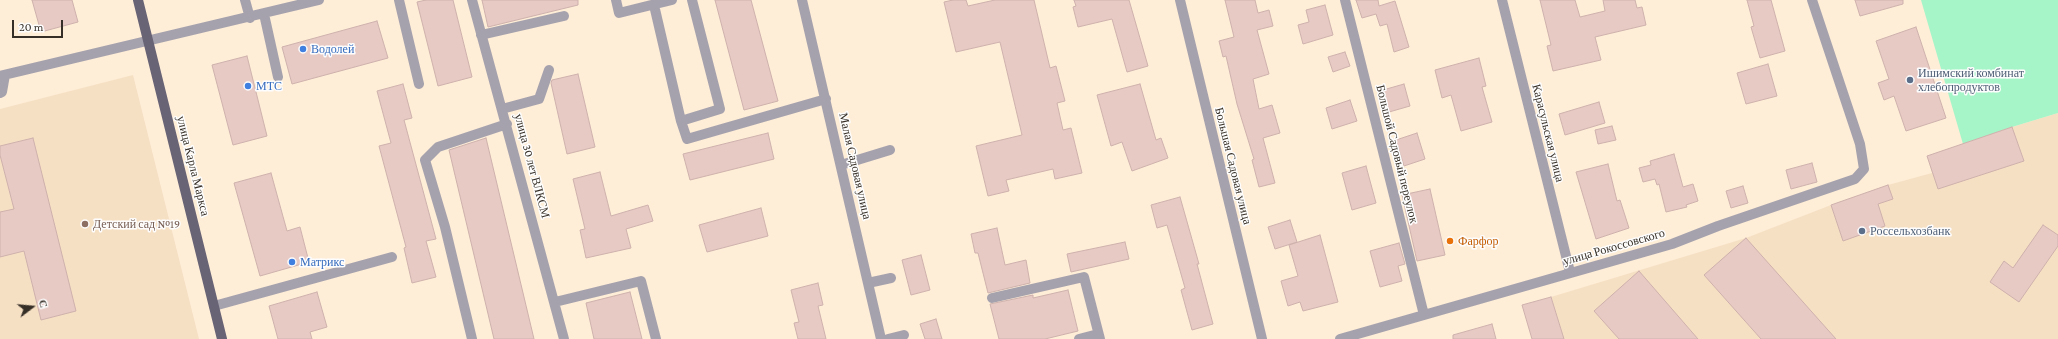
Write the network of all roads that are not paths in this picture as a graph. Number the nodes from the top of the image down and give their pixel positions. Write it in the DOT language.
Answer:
graph roads {
  1 [pos="138,0"];
  2 [pos="245,0"];
  3 [pos="319,0"];
  4 [pos="399,0"];
  5 [pos="472,0"];
  6 [pos="616,0"];
  7 [pos="672,0"];
  8 [pos="692,0"];
  9 [pos="802,0"];
  10 [pos="1180,0"];
  11 [pos="1345,0"];
  12 [pos="1502,0"];
  13 [pos="1812,0"];
  14 [pos="654,5"];
  15 [pos="264,14"];
  16 [pos="564,16"];
  17 [pos="250,18"];
  18 [pos="481,35"];
  19 [pos="149,41"];
  20 [pos="549,70"];
  21 [pos="3,76"];
  22 [pos="278,76"];
  23 [pos="419,84"];
  24 [pos="0,93"];
  25 [pos="826,99"];
  26 [pos="502,109"];
  27 [pos="681,121"];
  28 [pos="507,124"];
  29 [pos="890,150"];
  30 [pos="841,165"];
  31 [pos="392,257"];
  32 [pos="1570,272"];
  33 [pos="891,278"];
  34 [pos="868,284"];
  35 [pos="992,298"];
  36 [pos="555,302"];
  37 [pos="214,306"];
  38 [pos="1424,315"];
  39 [pos="904,335"];
  40 [pos="1099,337"];
  41 [pos="222,339"];
  42 [pos="472,339"];
  43 [pos="564,339"];
  44 [pos="656,339"];
  45 [pos="881,339"];
  46 [pos="888,339"];
  47 [pos="1079,339"];
  48 [pos="1262,339"];
  49 [pos="1340,339"];
  1 -- 19 [label="main road, улица Карла Маркса"];
  2 -- 17 [label="street"];
  3 -- 15 [label="street"];
  4 -- 23 [label="street"];
  5 -- 18 [label="street, улица 30 лет ВЛКСМ"];
  6 -- 14 [label="street"];
  7 -- 14 [label="street"];
  8 -- 27 [label="street"];
  9 -- 25 [label="street, Малая Садовая улица"];
  10 -- 48 [label="street, Большая Садовая улица"];
  11 -- 38 [label="street, Большой Садовый переулок"];
  12 -- 32 [label="street, Карасульская улица"];
  13 -- 32 [label="street, улица Рокоссовского"];
  14 -- 27 [label="street"];
  15 -- 17 [label="street"];
  15 -- 22 [label="street"];
  16 -- 18 [label="street"];
  17 -- 19 [label="street"];
  18 -- 26 [label="street, улица 30 лет ВЛКСМ"];
  19 -- 21 [label="street"];
  19 -- 37 [label="main road, улица Карла Маркса"];
  20 -- 26 [label="street"];
  21 -- 24 [label="street"];
  25 -- 27 [label="street"];
  25 -- 30 [label="street, Малая Садовая улица"];
  26 -- 28 [label="street, улица 30 лет ВЛКСМ"];
  28 -- 36 [label="street, улица 30 лет ВЛКСМ"];
  28 -- 42 [label="street"];
  29 -- 30 [label="street"];
  30 -- 34 [label="street, Малая Садовая улица"];
  31 -- 37 [label="street"];
  32 -- 38 [label="street, улица Рокоссовского"];
  33 -- 34 [label="street"];
  34 -- 45 [label="street, Малая Садовая улица"];
  35 -- 40 [label="street"];
  36 -- 43 [label="street, улица 30 лет ВЛКСМ"];
  36 -- 44 [label="street"];
  37 -- 41 [label="main road, улица Карла Маркса"];
  38 -- 49 [label="street, улица Рокоссовского"];
  39 -- 46 [label="street"];
  40 -- 47 [label="street"];
}
